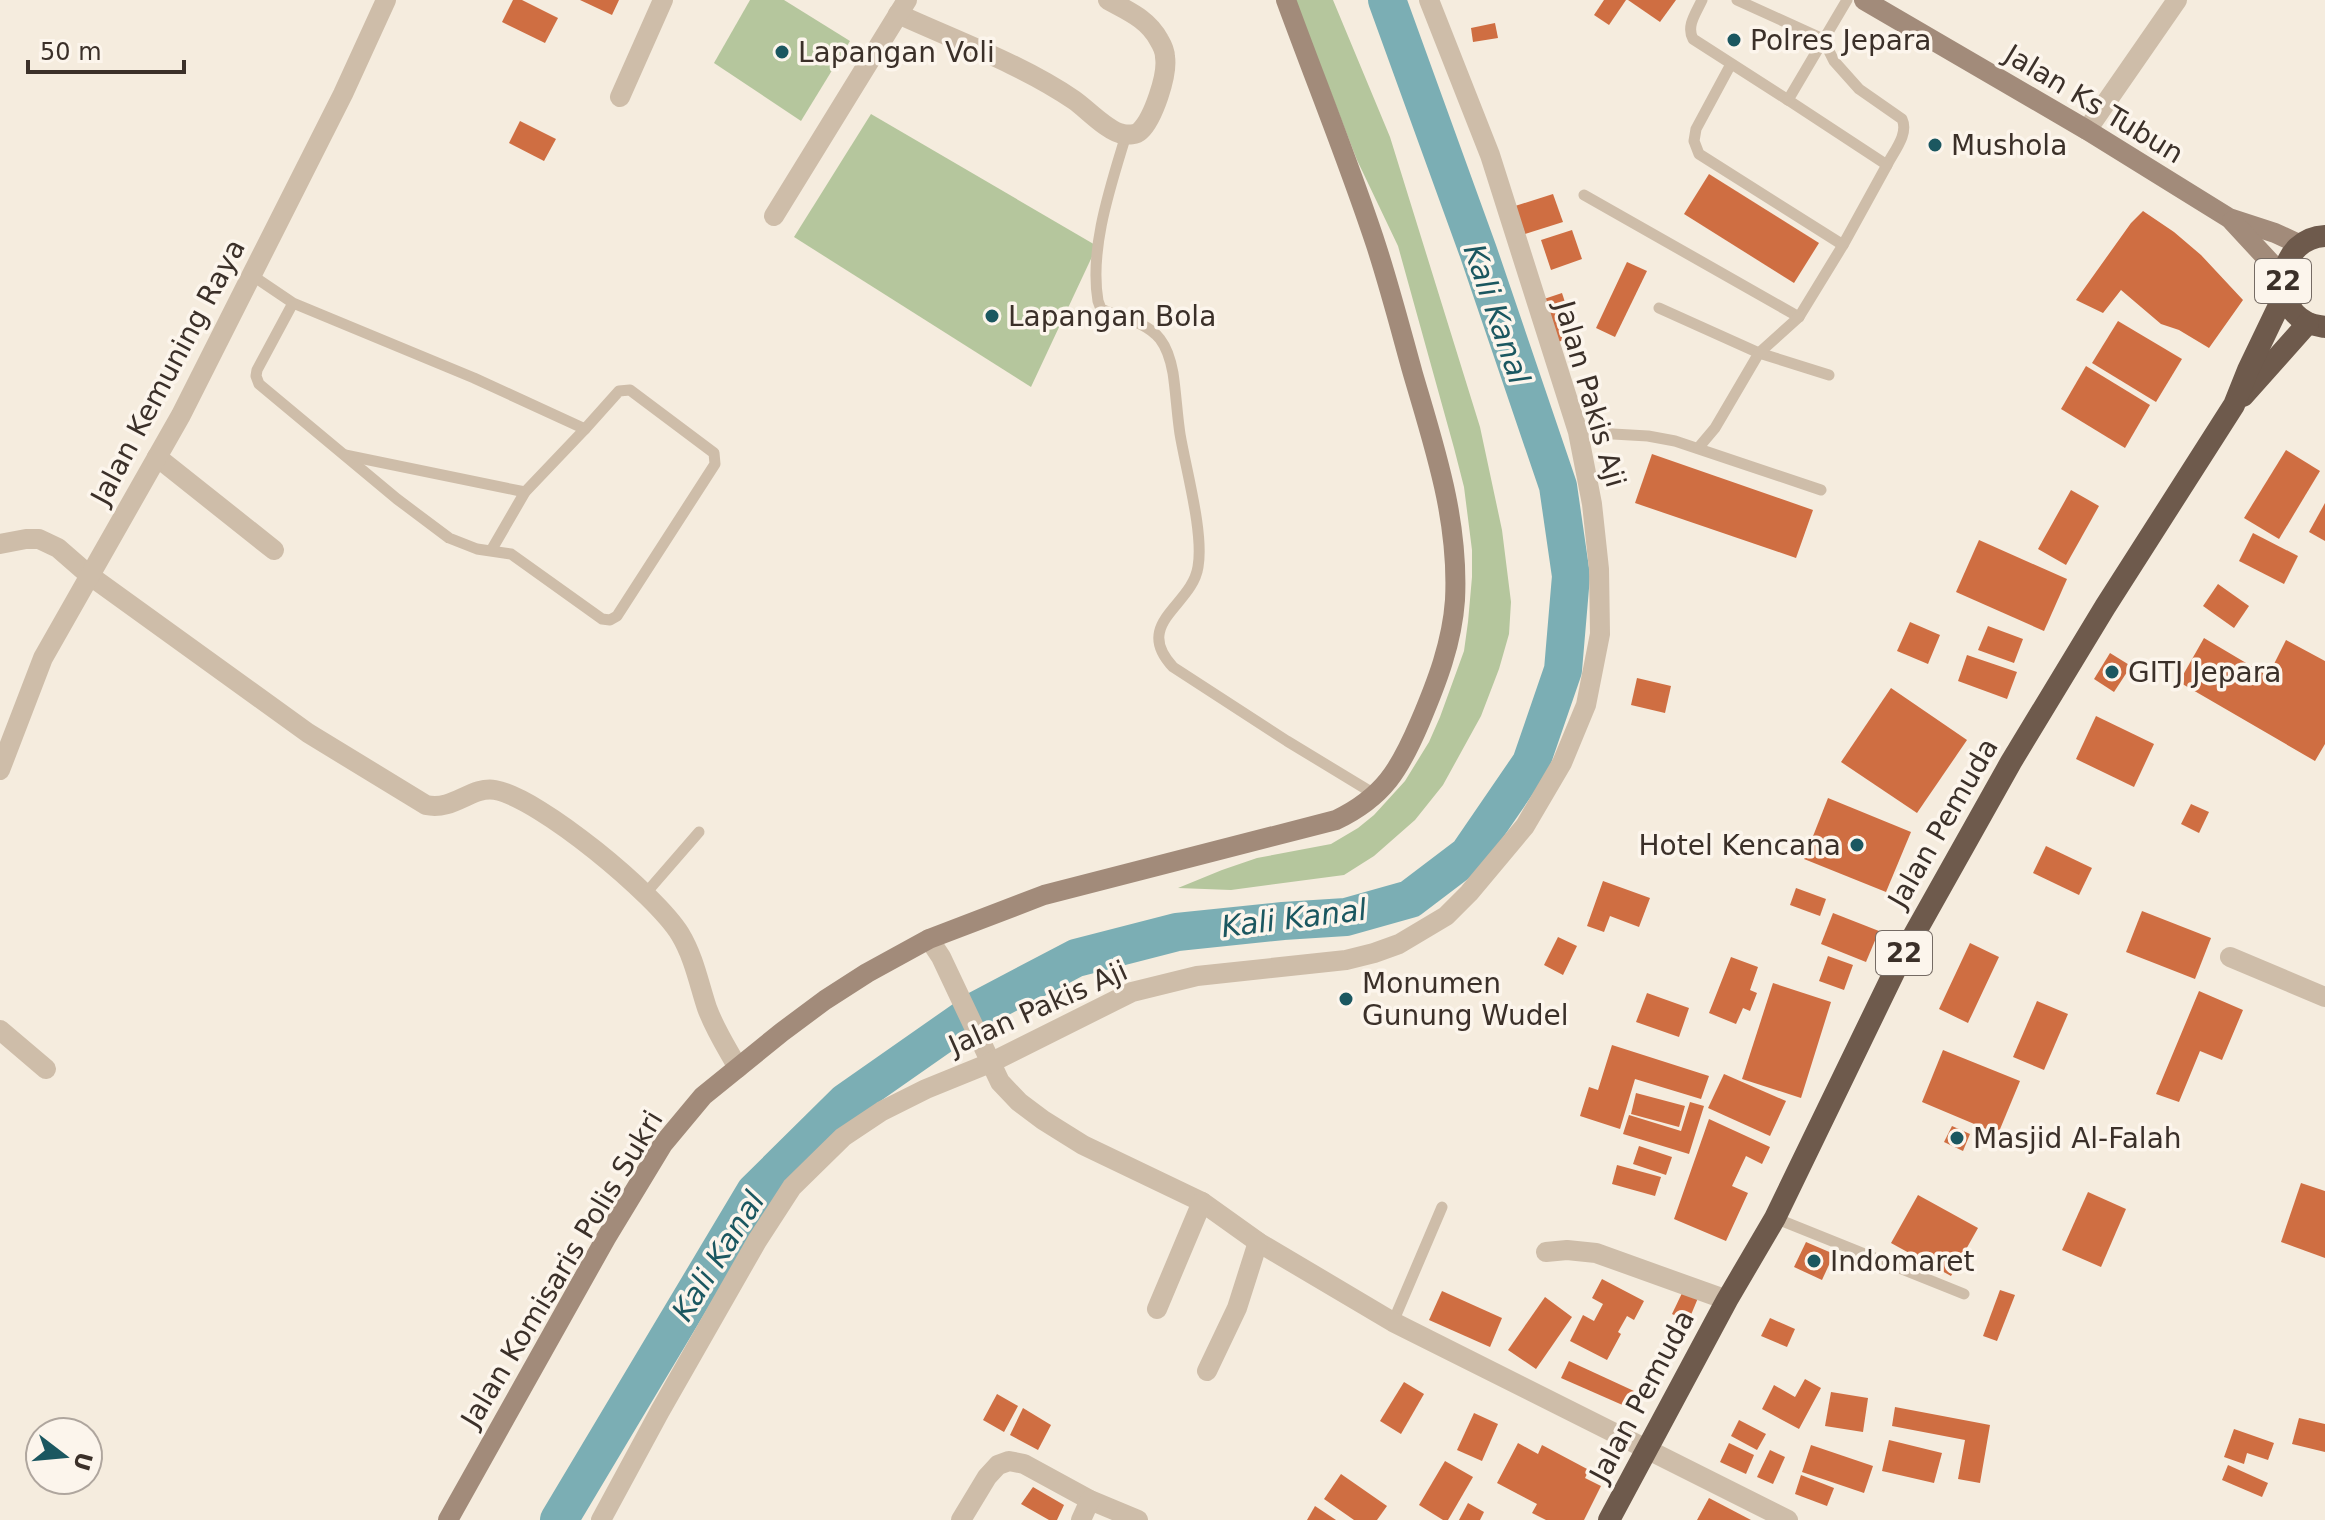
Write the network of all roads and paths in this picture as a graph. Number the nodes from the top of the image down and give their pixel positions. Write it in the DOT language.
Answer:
graph roads {
  1 [pos="386,0"];
  2 [pos="663,0"];
  3 [pos="1108,0"];
  4 [pos="1286,0"];
  5 [pos="1429,0"];
  6 [pos="1702,0"];
  7 [pos="1737,0"];
  8 [pos="1847,0"];
  9 [pos="1864,0"];
  10 [pos="2177,0"];
  11 [pos="902,7"];
  12 [pos="1823,39"];
  13 [pos="1731,64"];
  14 [pos="620,97"];
  15 [pos="1788,100"];
  16 [pos="2087,130"];
  17 [pos="1126,135"];
  18 [pos="1887,165"];
  19 [pos="1584,195"];
  20 [pos="774,216"];
  21 [pos="2229,218"];
  22 [pos="2317,236"];
  23 [pos="1843,245"];
  24 [pos="253,276"];
  25 [pos="2284,286"];
  26 [pos="293,303"];
  27 [pos="1659,308"];
  28 [pos="1799,317"];
  29 [pos="2316,325"];
  30 [pos="1759,353"];
  31 [pos="1829,375"];
  32 [pos="2234,405"];
  33 [pos="585,429"];
  34 [pos="1578,432"];
  35 [pos="1699,447"];
  36 [pos="343,454"];
  37 [pos="157,457"];
  38 [pos="1821,490"];
  39 [pos="525,492"];
  40 [pos="0,544"];
  41 [pos="492,549"];
  42 [pos="274,550"];
  43 [pos="89,575"];
  44 [pos="0,770"];
  45 [pos="1377,795"];
  46 [pos="699,832"];
  47 [pos="646,893"];
  48 [pos="929,939"];
  49 [pos="2230,957"];
  50 [pos="2325,997"];
  51 [pos="0,1030"];
  52 [pos="990,1063"];
  53 [pos="738,1068"];
  54 [pos="46,1069"];
  55 [pos="1202,1202"];
  56 [pos="1442,1207"];
  57 [pos="1775,1218"];
  58 [pos="1258,1242"];
  59 [pos="1546,1252"];
  60 [pos="1964,1294"];
  61 [pos="1727,1300"];
  62 [pos="1157,1309"];
  63 [pos="1393,1322"];
  64 [pos="1207,1371"];
  65 [pos="1648,1449"];
  66 [pos="1090,1500"];
  67 [pos="448,1520"];
  68 [pos="601,1520"];
  69 [pos="961,1520"];
  70 [pos="1081,1520"];
  71 [pos="1138,1520"];
  72 [pos="1609,1520"];
  73 [pos="1788,1520"];
  1 -- 24 [label="street, Jalan Kemuning Raya"];
  2 -- 14 [label="street"];
  3 -- 17 [label="street"];
  4 -- 45 [label="main road, Jalan Komisaris Polis Sukri"];
  5 -- 34 [label="street, Jalan Pakis Aji"];
  6 -- 13 [label="lane"];
  7 -- 12 [label="lane"];
  8 -- 12 [label="lane"];
  9 -- 16 [label="main road, Jalan Ks Tubun"];
  10 -- 16 [label="street"];
  11 -- 17 [label="street"];
  11 -- 20 [label="street"];
  12 -- 15 [label="lane"];
  12 -- 18 [label="lane"];
  13 -- 15 [label="lane"];
  13 -- 23 [label="lane"];
  15 -- 18 [label="lane"];
  16 -- 21 [label="main road, Jalan Ks Tubun"];
  17 -- 45 [label="lane"];
  18 -- 23 [label="lane"];
  19 -- 28 [label="lane"];
  21 -- 22 [label="main road, Jalan Ks Tubun"];
  21 -- 25 [label="main road"];
  22 -- 25 [label="highway, 22"];
  23 -- 28 [label="lane"];
  24 -- 26 [label="lane"];
  24 -- 37 [label="street, Jalan Kemuning Raya"];
  25 -- 29 [label="highway, 22"];
  25 -- 32 [label="highway, Jalan Pemuda / 22"];
  26 -- 33 [label="lane"];
  26 -- 36 [label="lane"];
  27 -- 30 [label="lane"];
  28 -- 30 [label="lane"];
  29 -- 32 [label="highway, 22"];
  30 -- 31 [label="lane"];
  30 -- 35 [label="lane"];
  32 -- 57 [label="highway, Jalan Pemuda / 22"];
  33 -- 39 [label="lane"];
  33 -- 41 [label="lane"];
  34 -- 35 [label="lane"];
  34 -- 52 [label="street, Jalan Pakis Aji"];
  35 -- 38 [label="lane"];
  36 -- 39 [label="lane"];
  36 -- 41 [label="lane"];
  37 -- 42 [label="street"];
  37 -- 43 [label="street, Jalan Kemuning Raya"];
  39 -- 41 [label="lane"];
  40 -- 43 [label="street"];
  43 -- 44 [label="street, Jalan Kemuning Raya"];
  43 -- 47 [label="street"];
  45 -- 48 [label="main road, Jalan Komisaris Polis Sukri"];
  46 -- 47 [label="lane"];
  47 -- 53 [label="street"];
  48 -- 52 [label="street"];
  48 -- 53 [label="main road, Jalan Komisaris Polis Sukri"];
  49 -- 50 [label="street"];
  51 -- 54 [label="street"];
  52 -- 55 [label="street"];
  52 -- 68 [label="street, Jalan Pakis Aji"];
  53 -- 67 [label="main road, Jalan Komisaris Polis Sukri"];
  55 -- 58 [label="street"];
  55 -- 62 [label="street"];
  56 -- 63 [label="lane"];
  57 -- 60 [label="lane"];
  57 -- 61 [label="highway, Jalan Pemuda / 22"];
  58 -- 63 [label="street"];
  58 -- 64 [label="street"];
  59 -- 61 [label="street"];
  61 -- 65 [label="highway, Jalan Pemuda / 22"];
  63 -- 65 [label="street"];
  65 -- 72 [label="highway, Jalan Pemuda / 22"];
  65 -- 73 [label="street"];
  66 -- 69 [label="street"];
  66 -- 70 [label="street"];
  66 -- 71 [label="street"];
}
